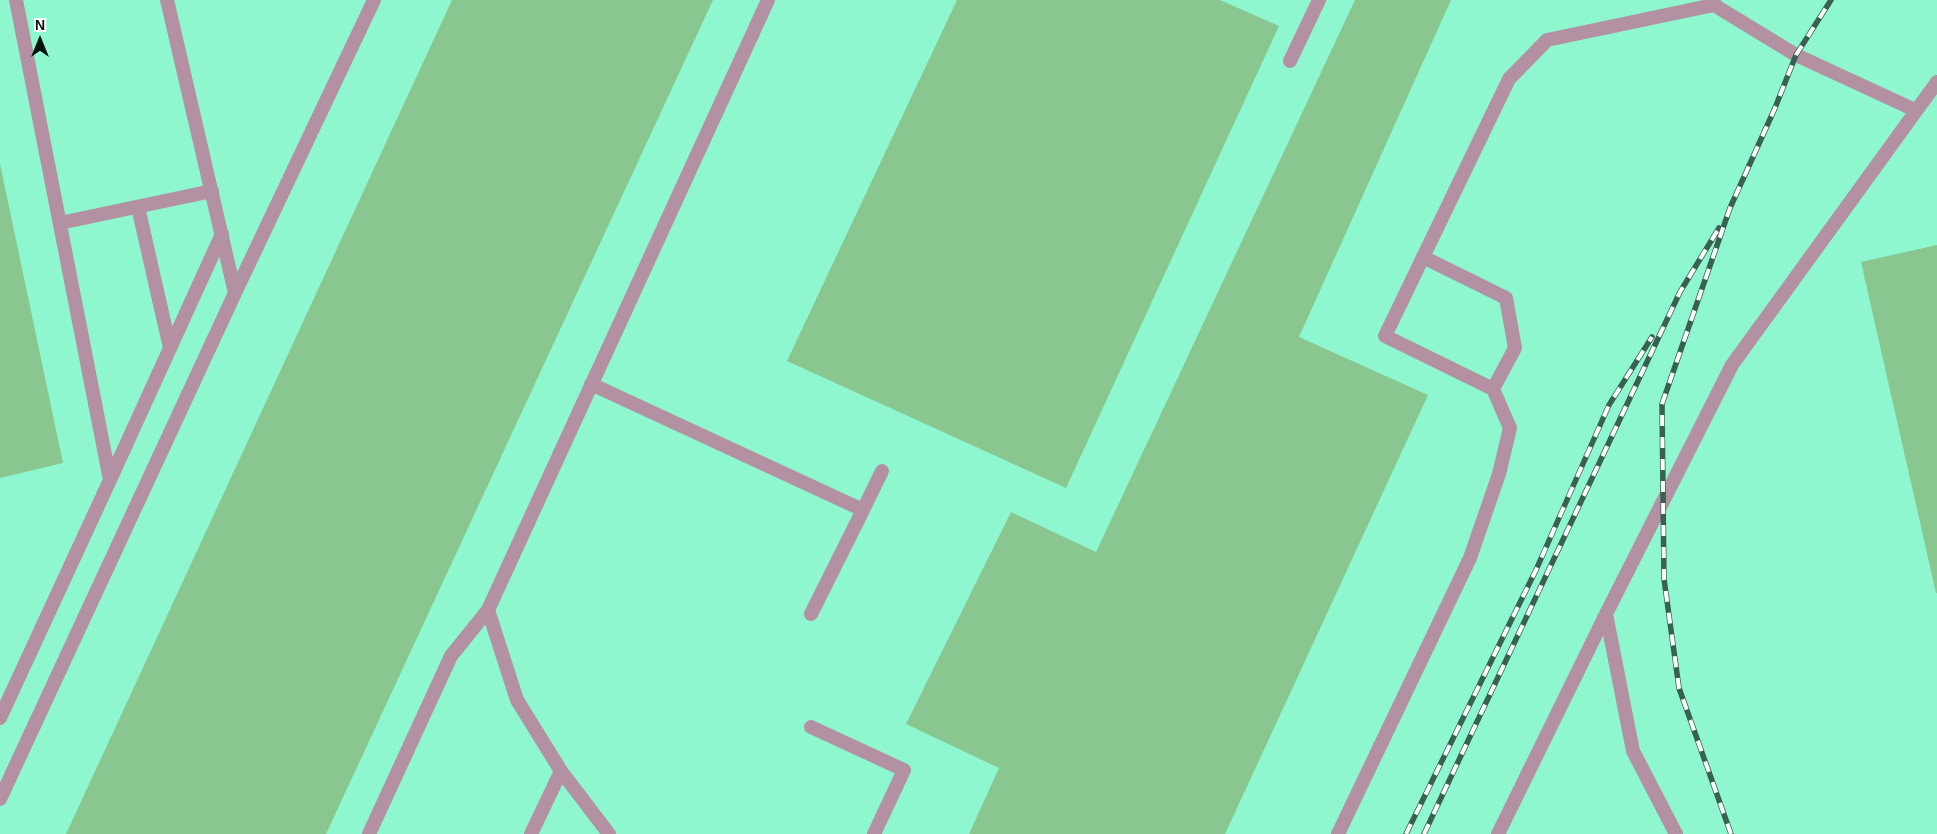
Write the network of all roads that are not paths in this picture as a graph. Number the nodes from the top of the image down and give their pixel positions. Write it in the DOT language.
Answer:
graph roads {
  1 [pos="16,0"];
  2 [pos="167,0"];
  3 [pos="374,0"];
  4 [pos="768,0"];
  5 [pos="1320,0"];
  6 [pos="1714,2"];
  7 [pos="1290,61"];
  8 [pos="1937,82"];
  9 [pos="1915,110"];
  10 [pos="212,191"];
  11 [pos="138,207"];
  12 [pos="60,223"];
  13 [pos="222,234"];
  14 [pos="1423,257"];
  15 [pos="235,293"];
  16 [pos="170,348"];
  17 [pos="591,384"];
  18 [pos="1493,389"];
  19 [pos="882,471"];
  20 [pos="110,480"];
  21 [pos="862,510"];
  22 [pos="488,610"];
  23 [pos="811,614"];
  24 [pos="1606,614"];
  25 [pos="0,718"];
  26 [pos="811,727"];
  27 [pos="561,771"];
  28 [pos="0,799"];
  29 [pos="370,834"];
  30 [pos="532,834"];
  31 [pos="609,834"];
  32 [pos="874,834"];
  33 [pos="1338,834"];
  34 [pos="1498,834"];
  35 [pos="1676,834"];
  1 -- 12 [label="street"];
  2 -- 10 [label="street"];
  3 -- 15 [label="street"];
  4 -- 17 [label="street"];
  5 -- 7 [label="street"];
  6 -- 9 [label="street"];
  6 -- 14 [label="street"];
  8 -- 9 [label="street"];
  9 -- 24 [label="street"];
  10 -- 11 [label="street"];
  10 -- 13 [label="street"];
  11 -- 12 [label="street"];
  11 -- 16 [label="street"];
  12 -- 20 [label="street"];
  13 -- 15 [label="street"];
  13 -- 16 [label="street"];
  14 -- 18 [label="street"];
  14 -- 18 [label="street"];
  15 -- 28 [label="street"];
  16 -- 20 [label="street"];
  17 -- 21 [label="street"];
  17 -- 22 [label="street"];
  18 -- 33 [label="street"];
  19 -- 21 [label="street"];
  20 -- 25 [label="street"];
  21 -- 23 [label="street"];
  22 -- 27 [label="street"];
  22 -- 29 [label="street"];
  24 -- 34 [label="street"];
  24 -- 35 [label="street"];
  26 -- 32 [label="street"];
  27 -- 30 [label="street"];
  27 -- 31 [label="street"];
}
